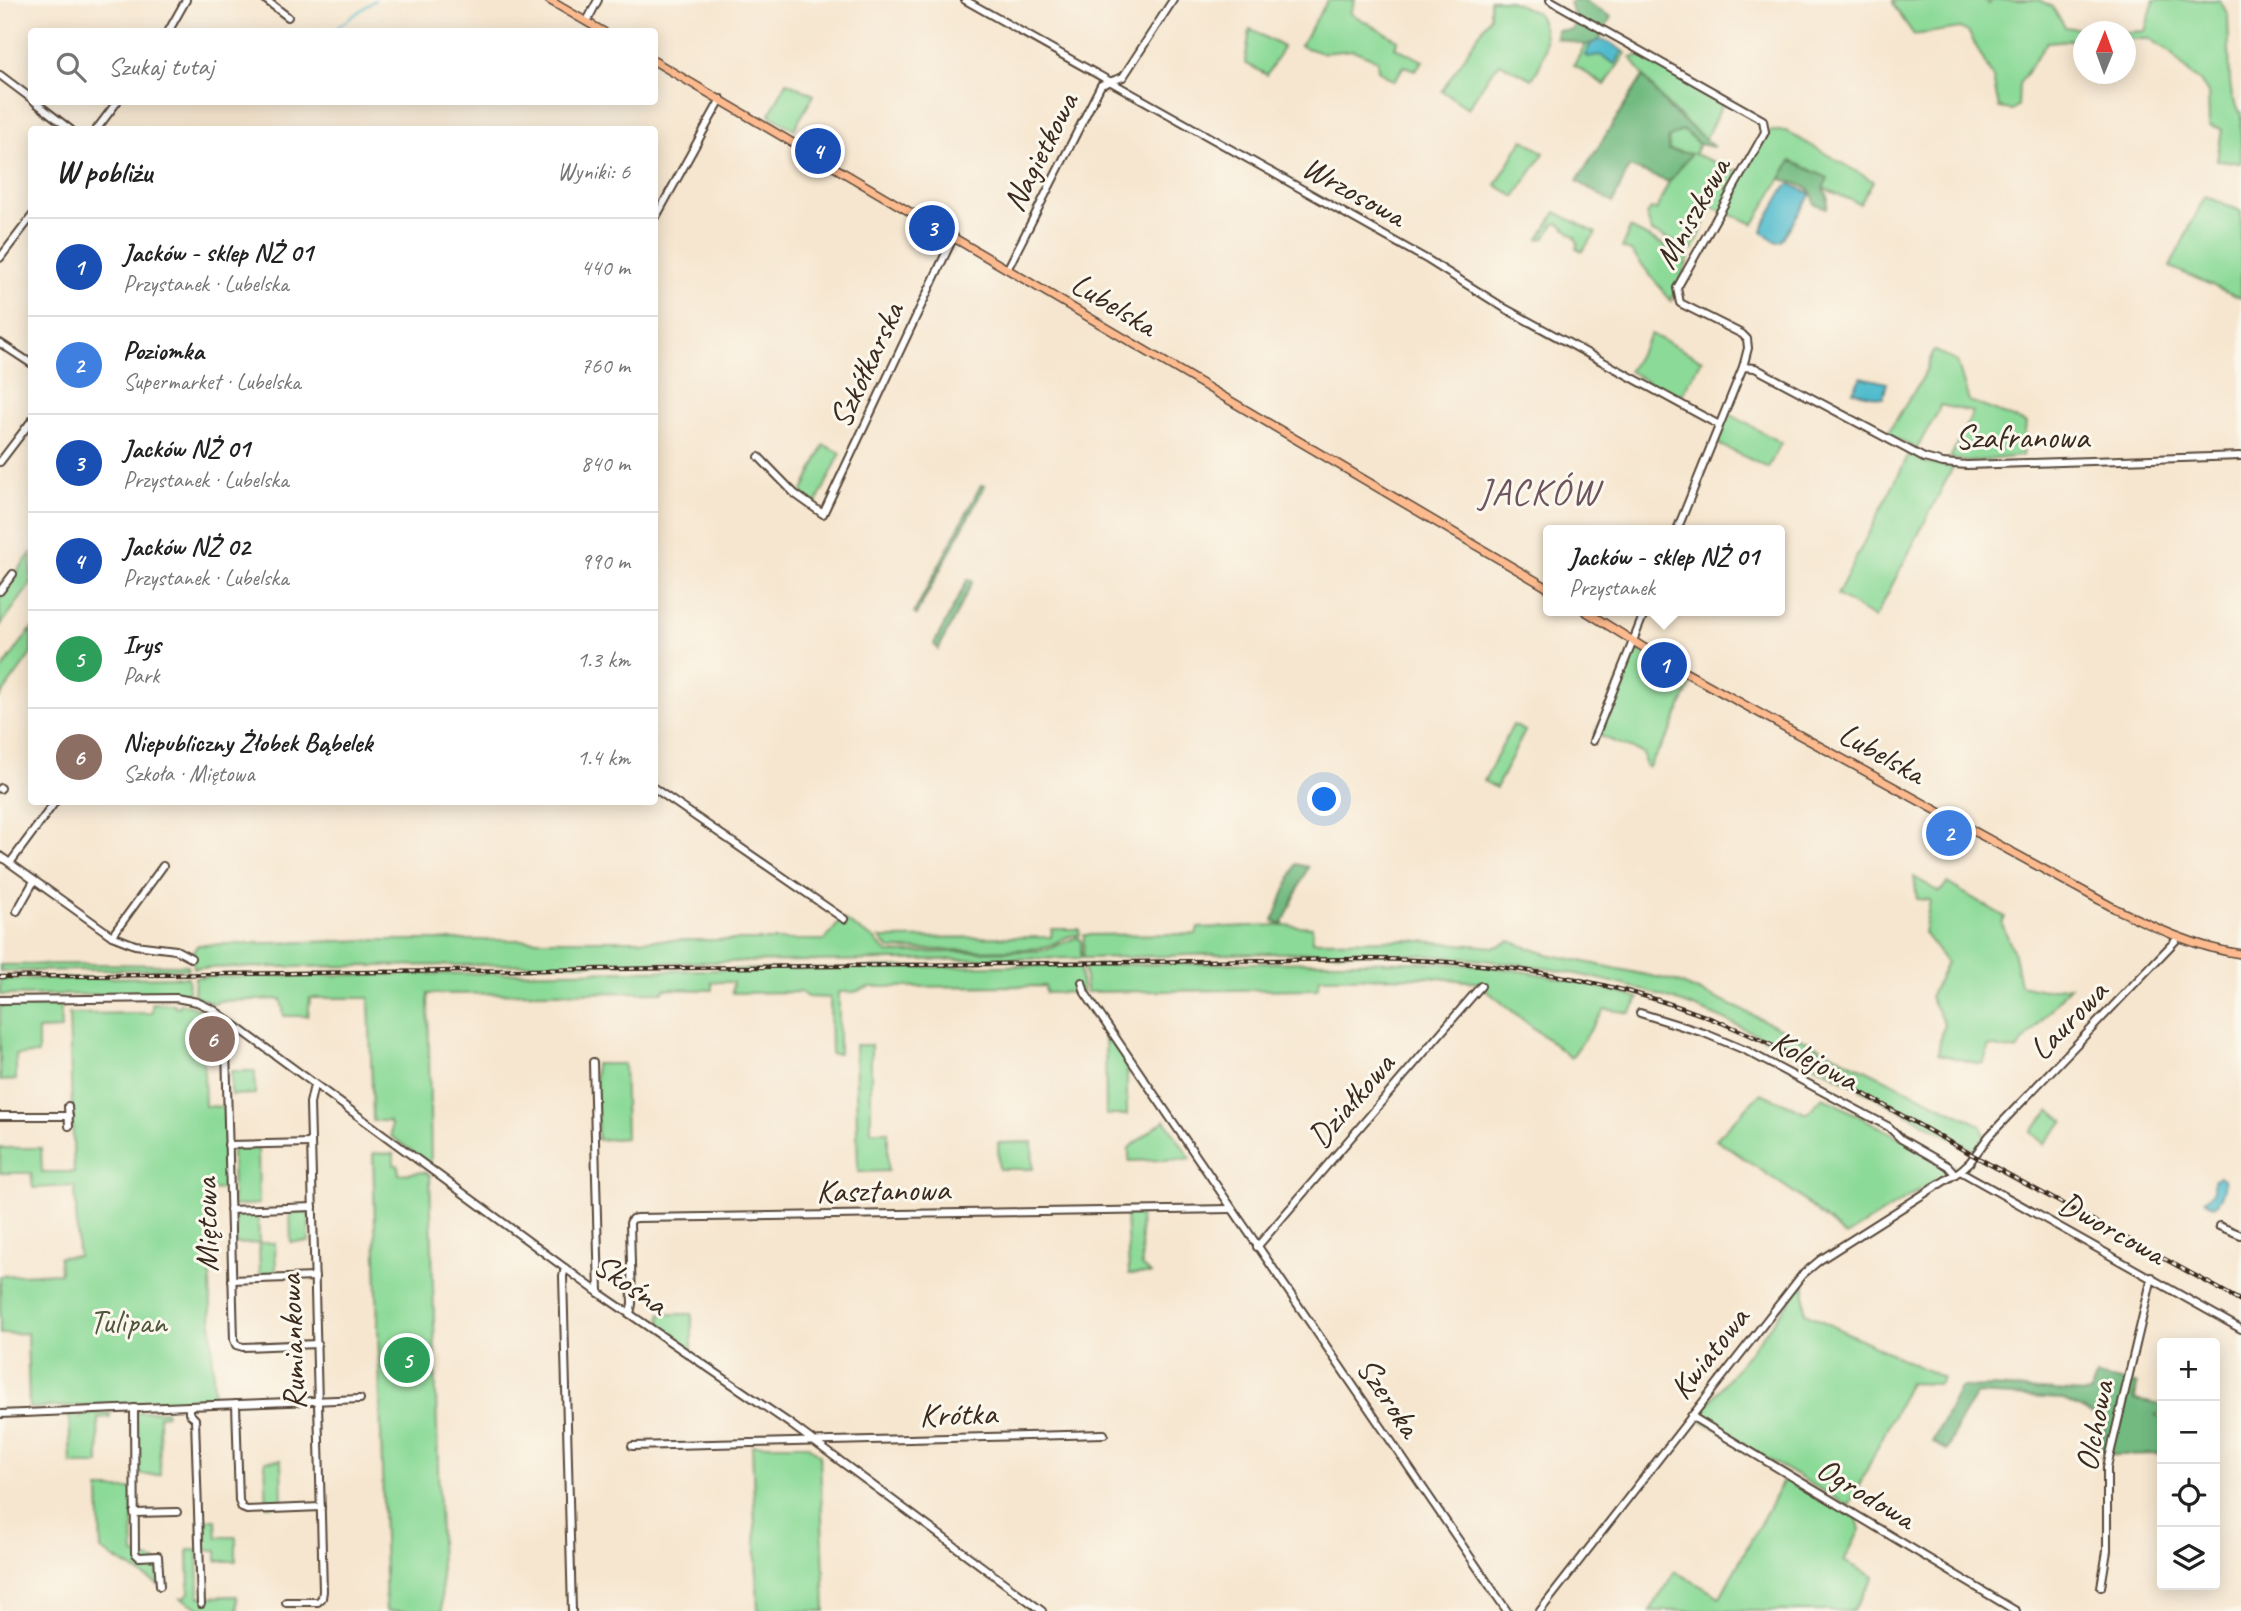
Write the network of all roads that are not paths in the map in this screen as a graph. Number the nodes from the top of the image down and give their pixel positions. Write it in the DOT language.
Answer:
graph roads {
  1 [pos="186,0"];
  2 [pos="267,0"];
  3 [pos="549,0"];
  4 [pos="598,0"];
  5 [pos="965,0"];
  6 [pos="1173,0"];
  7 [pos="1550,0"];
  8 [pos="288,17"];
  9 [pos="587,21"];
  10 [pos="170,28"];
  11 [pos="598,28"];
  12 [pos="658,63"];
  13 [pos="0,75"];
  14 [pos="1108,82"];
  15 [pos="28,96"];
  16 [pos="721,99"];
  17 [pos="39,105"];
  18 [pos="115,105"];
  19 [pos="66,126"];
  20 [pos="99,126"];
  21 [pos="658,213"];
  22 [pos="28,221"];
  23 [pos="954,236"];
  24 [pos="0,258"];
  25 [pos="1008,268"];
  26 [pos="0,343"];
  27 [pos="28,361"];
  28 [pos="1743,367"];
  29 [pos="28,425"];
  30 [pos="1719,425"];
  31 [pos="2241,456"];
  32 [pos="759,457"];
  33 [pos="0,462"];
  34 [pos="1679,525"];
  35 [pos="13,574"];
  36 [pos="1543,584"];
  37 [pos="0,591"];
  38 [pos="1593,616"];
  39 [pos="1643,616"];
  40 [pos="1633,640"];
  41 [pos="1593,741"];
  42 [pos="658,791"];
  43 [pos="53,805"];
  44 [pos="0,856"];
  45 [pos="10,863"];
  46 [pos="163,866"];
  47 [pos="34,881"];
  48 [pos="17,911"];
  49 [pos="844,919"];
  50 [pos="112,936"];
  51 [pos="2179,937"];
  52 [pos="2241,954"];
  53 [pos="191,958"];
  54 [pos="1082,982"];
  55 [pos="1481,986"];
  56 [pos="0,1000"];
  57 [pos="1640,1013"];
  58 [pos="230,1024"];
  59 [pos="593,1062"];
  60 [pos="314,1085"];
  61 [pos="68,1106"];
  62 [pos="0,1116"];
  63 [pos="69,1116"];
  64 [pos="69,1126"];
  65 [pos="311,1143"];
  66 [pos="228,1145"];
  67 [pos="1957,1173"];
  68 [pos="313,1206"];
  69 [pos="1232,1209"];
  70 [pos="230,1210"];
  71 [pos="2219,1226"];
  72 [pos="2241,1235"];
  73 [pos="1257,1247"];
  74 [pos="565,1268"];
  75 [pos="315,1277"];
  76 [pos="2152,1277"];
  77 [pos="232,1280"];
  78 [pos="599,1293"];
  79 [pos="630,1314"];
  80 [pos="2241,1329"];
  81 [pos="317,1344"];
  82 [pos="360,1399"];
  83 [pos="318,1400"];
  84 [pos="236,1404"];
  85 [pos="134,1408"];
  86 [pos="189,1410"];
  87 [pos="0,1414"];
  88 [pos="1691,1416"];
  89 [pos="1104,1434"];
  90 [pos="813,1441"];
  91 [pos="632,1446"];
  92 [pos="321,1507"];
  93 [pos="177,1512"];
  94 [pos="134,1513"];
  95 [pos="160,1586"];
  96 [pos="2101,1587"];
  97 [pos="286,1602"];
  98 [pos="201,1604"];
  99 [pos="572,1611"];
  100 [pos="1042,1611"];
  101 [pos="1507,1611"];
  102 [pos="1540,1611"];
  103 [pos="2016,1611"];
  1 -- 10 [label="street"];
  2 -- 8 [label="street"];
  3 -- 9 [label="main road"];
  4 -- 9 [label="street"];
  5 -- 14 [label="street, Wrzosowa"];
  6 -- 14 [label="street, Nagietkowa"];
  7 -- 28 [label="street, Mniszkowa"];
  9 -- 11 [label="main road"];
  12 -- 16 [label="main road, Lubelska"];
  13 -- 15 [label="street"];
  14 -- 25 [label="street, Nagietkowa"];
  14 -- 30 [label="street, Wrzosowa"];
  16 -- 21 [label="street"];
  16 -- 23 [label="main road, Lubelska"];
  17 -- 19 [label="street"];
  18 -- 20 [label="street"];
  22 -- 24 [label="street"];
  23 -- 25 [label="main road, Lubelska"];
  23 -- 32 [label="street, Szkółkarska"];
  25 -- 36 [label="main road, Lubelska"];
  26 -- 27 [label="street"];
  28 -- 30 [label="street, Mniszkowa"];
  28 -- 31 [label="street, Szafranowa"];
  29 -- 33 [label="street"];
  30 -- 34 [label="street, Mniszkowa"];
  35 -- 37 [label="street"];
  38 -- 40 [label="main road, Lubelska"];
  39 -- 40 [label="street"];
  40 -- 41 [label="street"];
  40 -- 51 [label="main road, Lubelska"];
  42 -- 49 [label="street"];
  43 -- 45 [label="street"];
  44 -- 45 [label="street"];
  45 -- 47 [label="street"];
  46 -- 50 [label="street"];
  47 -- 48 [label="street"];
  47 -- 50 [label="street"];
  50 -- 53 [label="street"];
  51 -- 52 [label="main road, Lubelska"];
  51 -- 67 [label="street, Laurowa"];
  54 -- 69 [label="street, Szeroka"];
  55 -- 73 [label="street, Działkowa"];
  56 -- 58 [label="street, Skośna"];
  57 -- 67 [label="street, Kolejowa"];
  58 -- 60 [label="street, Skośna"];
  58 -- 66 [label="street, Miętowa"];
  59 -- 78 [label="street"];
  60 -- 65 [label="street, Rumiankowa"];
  60 -- 74 [label="street, Skośna"];
  61 -- 63 [label="street"];
  62 -- 63 [label="street"];
  63 -- 64 [label="street"];
  65 -- 66 [label="street"];
  65 -- 68 [label="street, Rumiankowa"];
  66 -- 70 [label="street, Miętowa"];
  67 -- 76 [label="street, Dworcowa"];
  67 -- 88 [label="street, Kwiatowa"];
  68 -- 70 [label="street"];
  68 -- 75 [label="street, Rumiankowa"];
  69 -- 73 [label="street, Szeroka"];
  69 -- 79 [label="street, Kasztanowa"];
  70 -- 77 [label="street, Miętowa"];
  71 -- 72 [label="street"];
  73 -- 101 [label="street, Szeroka"];
  74 -- 78 [label="street, Skośna"];
  74 -- 99 [label="street"];
  75 -- 77 [label="street"];
  75 -- 81 [label="street, Rumiankowa"];
  76 -- 80 [label="street, Dworcowa"];
  76 -- 96 [label="street, Olchowa"];
  77 -- 81 [label="street, Miętowa"];
  78 -- 79 [label="street, Skośna"];
  79 -- 90 [label="street, Skośna"];
  81 -- 83 [label="street, Rumiankowa"];
  82 -- 83 [label="street"];
  83 -- 84 [label="street"];
  83 -- 92 [label="street, Rumiankowa"];
  84 -- 86 [label="street"];
  84 -- 92 [label="street"];
  85 -- 86 [label="street"];
  85 -- 87 [label="street"];
  85 -- 94 [label="street"];
  86 -- 98 [label="street"];
  88 -- 102 [label="street, Kwiatowa"];
  88 -- 103 [label="street, Ogrodowa"];
  89 -- 90 [label="street, Krótka"];
  90 -- 91 [label="street"];
  90 -- 100 [label="street, Skośna"];
  92 -- 97 [label="street, Rumiankowa"];
  93 -- 94 [label="street"];
  94 -- 95 [label="street"];
}
